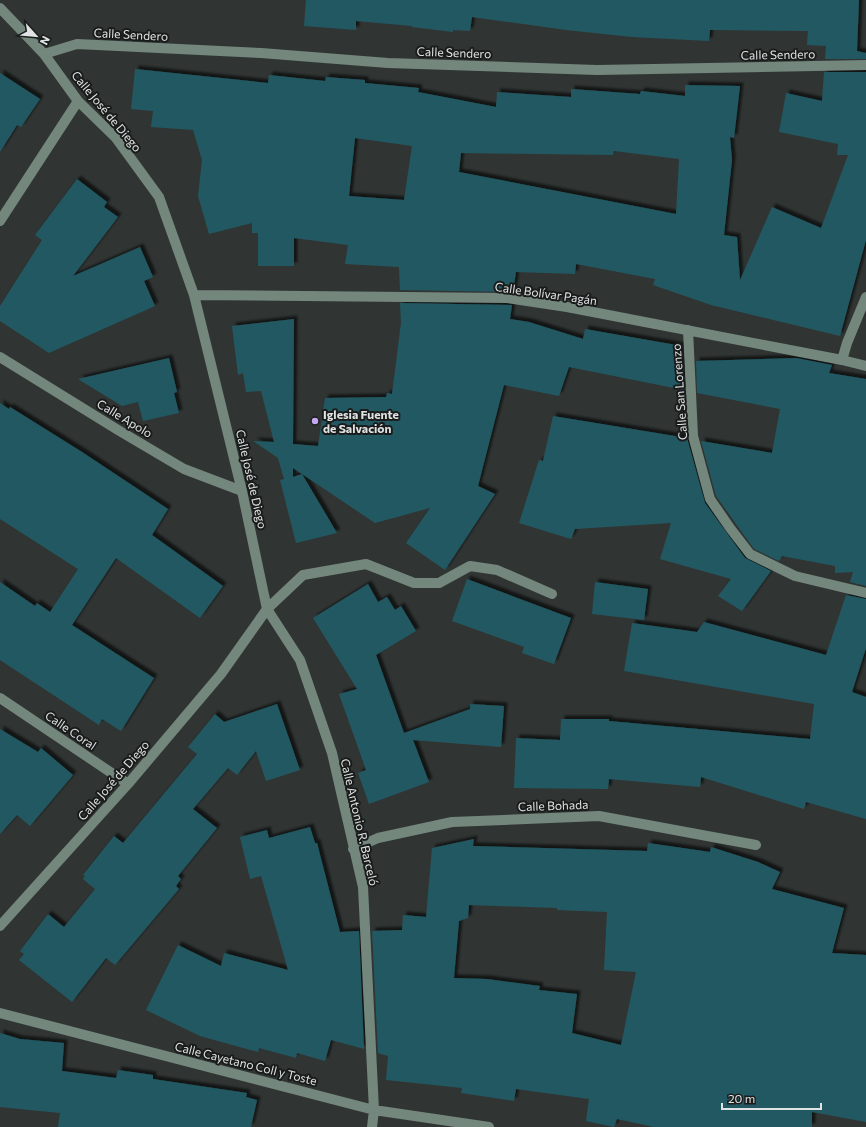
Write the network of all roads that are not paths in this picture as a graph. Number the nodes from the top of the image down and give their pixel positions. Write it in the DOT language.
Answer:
graph roads {
  1 [pos="0,8"];
  2 [pos="44,54"];
  3 [pos="866,65"];
  4 [pos="78,101"];
  5 [pos="0,221"];
  6 [pos="194,295"];
  7 [pos="866,297"];
  8 [pos="688,330"];
  9 [pos="0,357"];
  10 [pos="842,360"];
  11 [pos="866,366"];
  12 [pos="242,491"];
  13 [pos="866,593"];
  14 [pos="552,594"];
  15 [pos="267,609"];
  16 [pos="0,698"];
  17 [pos="128,784"];
  18 [pos="756,844"];
  19 [pos="353,849"];
  20 [pos="0,926"];
  21 [pos="0,1013"];
  22 [pos="374,1110"];
  23 [pos="372,1127"];
  24 [pos="488,1127"];
  1 -- 2 [label="street, Calle José de Diego"];
  2 -- 3 [label="street, Calle Sendero"];
  2 -- 4 [label="street, Calle José de Diego"];
  4 -- 5 [label="street"];
  4 -- 6 [label="street, Calle José de Diego"];
  6 -- 8 [label="street, Calle Bolívar Pagán"];
  6 -- 12 [label="street, Calle José de Diego"];
  7 -- 10 [label="street"];
  8 -- 10 [label="street, Calle Bolívar Pagán"];
  8 -- 13 [label="street, Calle San Lorenzo"];
  9 -- 12 [label="street, Calle Apolo"];
  10 -- 11 [label="street, Calle Bolívar Pagán"];
  12 -- 15 [label="street, Calle José de Diego"];
  14 -- 15 [label="street"];
  15 -- 17 [label="street, Calle José de Diego"];
  15 -- 19 [label="street, Calle Antonio R. Barceló"];
  16 -- 17 [label="street, Calle Coral"];
  17 -- 20 [label="street, Calle José de Diego"];
  18 -- 19 [label="street, Calle Bohada"];
  19 -- 22 [label="street, Calle Antonio R. Barceló"];
  21 -- 22 [label="street, Calle Cayetano Coll y Toste"];
  22 -- 23 [label="street, Calle Antonio R. Barceló"];
  22 -- 24 [label="street, Calle Cayetano Coll y Toste"];
}
